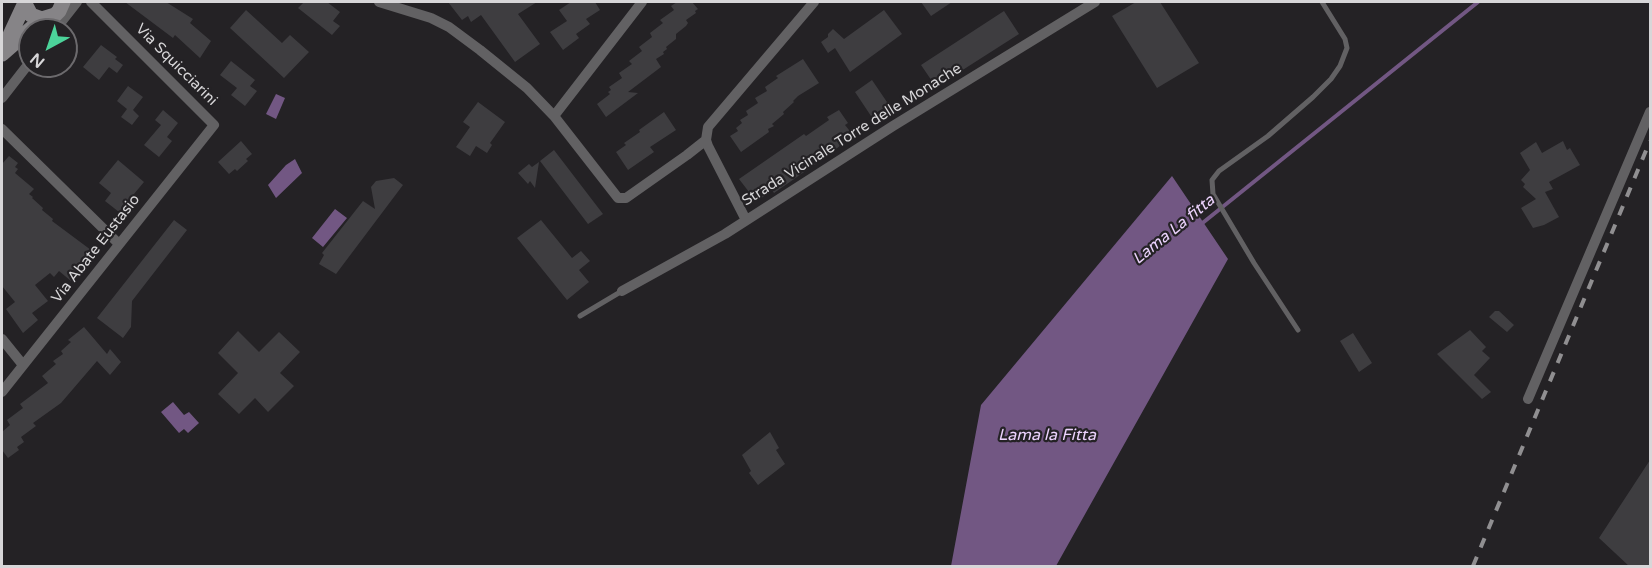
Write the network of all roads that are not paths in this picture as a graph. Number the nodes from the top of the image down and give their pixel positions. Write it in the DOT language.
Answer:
graph roads {
  1 [pos="77,2"];
  2 [pos="91,2"];
  3 [pos="384,2"];
  4 [pos="642,2"];
  5 [pos="814,2"];
  6 [pos="1095,2"];
  7 [pos="1322,2"];
  8 [pos="24,3"];
  9 [pos="63,9"];
  10 [pos="39,18"];
  11 [pos="49,18"];
  12 [pos="18,40"];
  13 [pos="2,54"];
  14 [pos="18,77"];
  15 [pos="2,98"];
  16 [pos="1650,112"];
  17 [pos="554,116"];
  18 [pos="214,125"];
  19 [pos="2,129"];
  20 [pos="706,140"];
  21 [pos="746,220"];
  22 [pos="119,244"];
  23 [pos="621,291"];
  24 [pos="580,316"];
  25 [pos="1298,330"];
  26 [pos="2,339"];
  27 [pos="23,365"];
  28 [pos="2,392"];
  29 [pos="1528,399"];
  1 -- 9 [label="street"];
  2 -- 18 [label="street, Via Squicciarini"];
  3 -- 17 [label="street"];
  4 -- 17 [label="street"];
  5 -- 20 [label="street"];
  6 -- 21 [label="street, Strada Vicinale Torre delle Monache"];
  7 -- 25 [label="lane"];
  8 -- 10 [label="main road"];
  8 -- 13 [label="main road"];
  9 -- 11 [label="main road"];
  12 -- 13 [label="main road"];
  14 -- 15 [label="street"];
  16 -- 29 [label="street"];
  17 -- 20 [label="street"];
  18 -- 22 [label="street, Via Abate Eustasio"];
  19 -- 22 [label="street"];
  20 -- 21 [label="street"];
  21 -- 23 [label="street, Strada Vicinale Torre delle Monache"];
  22 -- 27 [label="street, Via Abate Eustasio"];
  23 -- 24 [label="lane"];
  26 -- 27 [label="street"];
  27 -- 28 [label="street, Via Abate Eustasio"];
}
